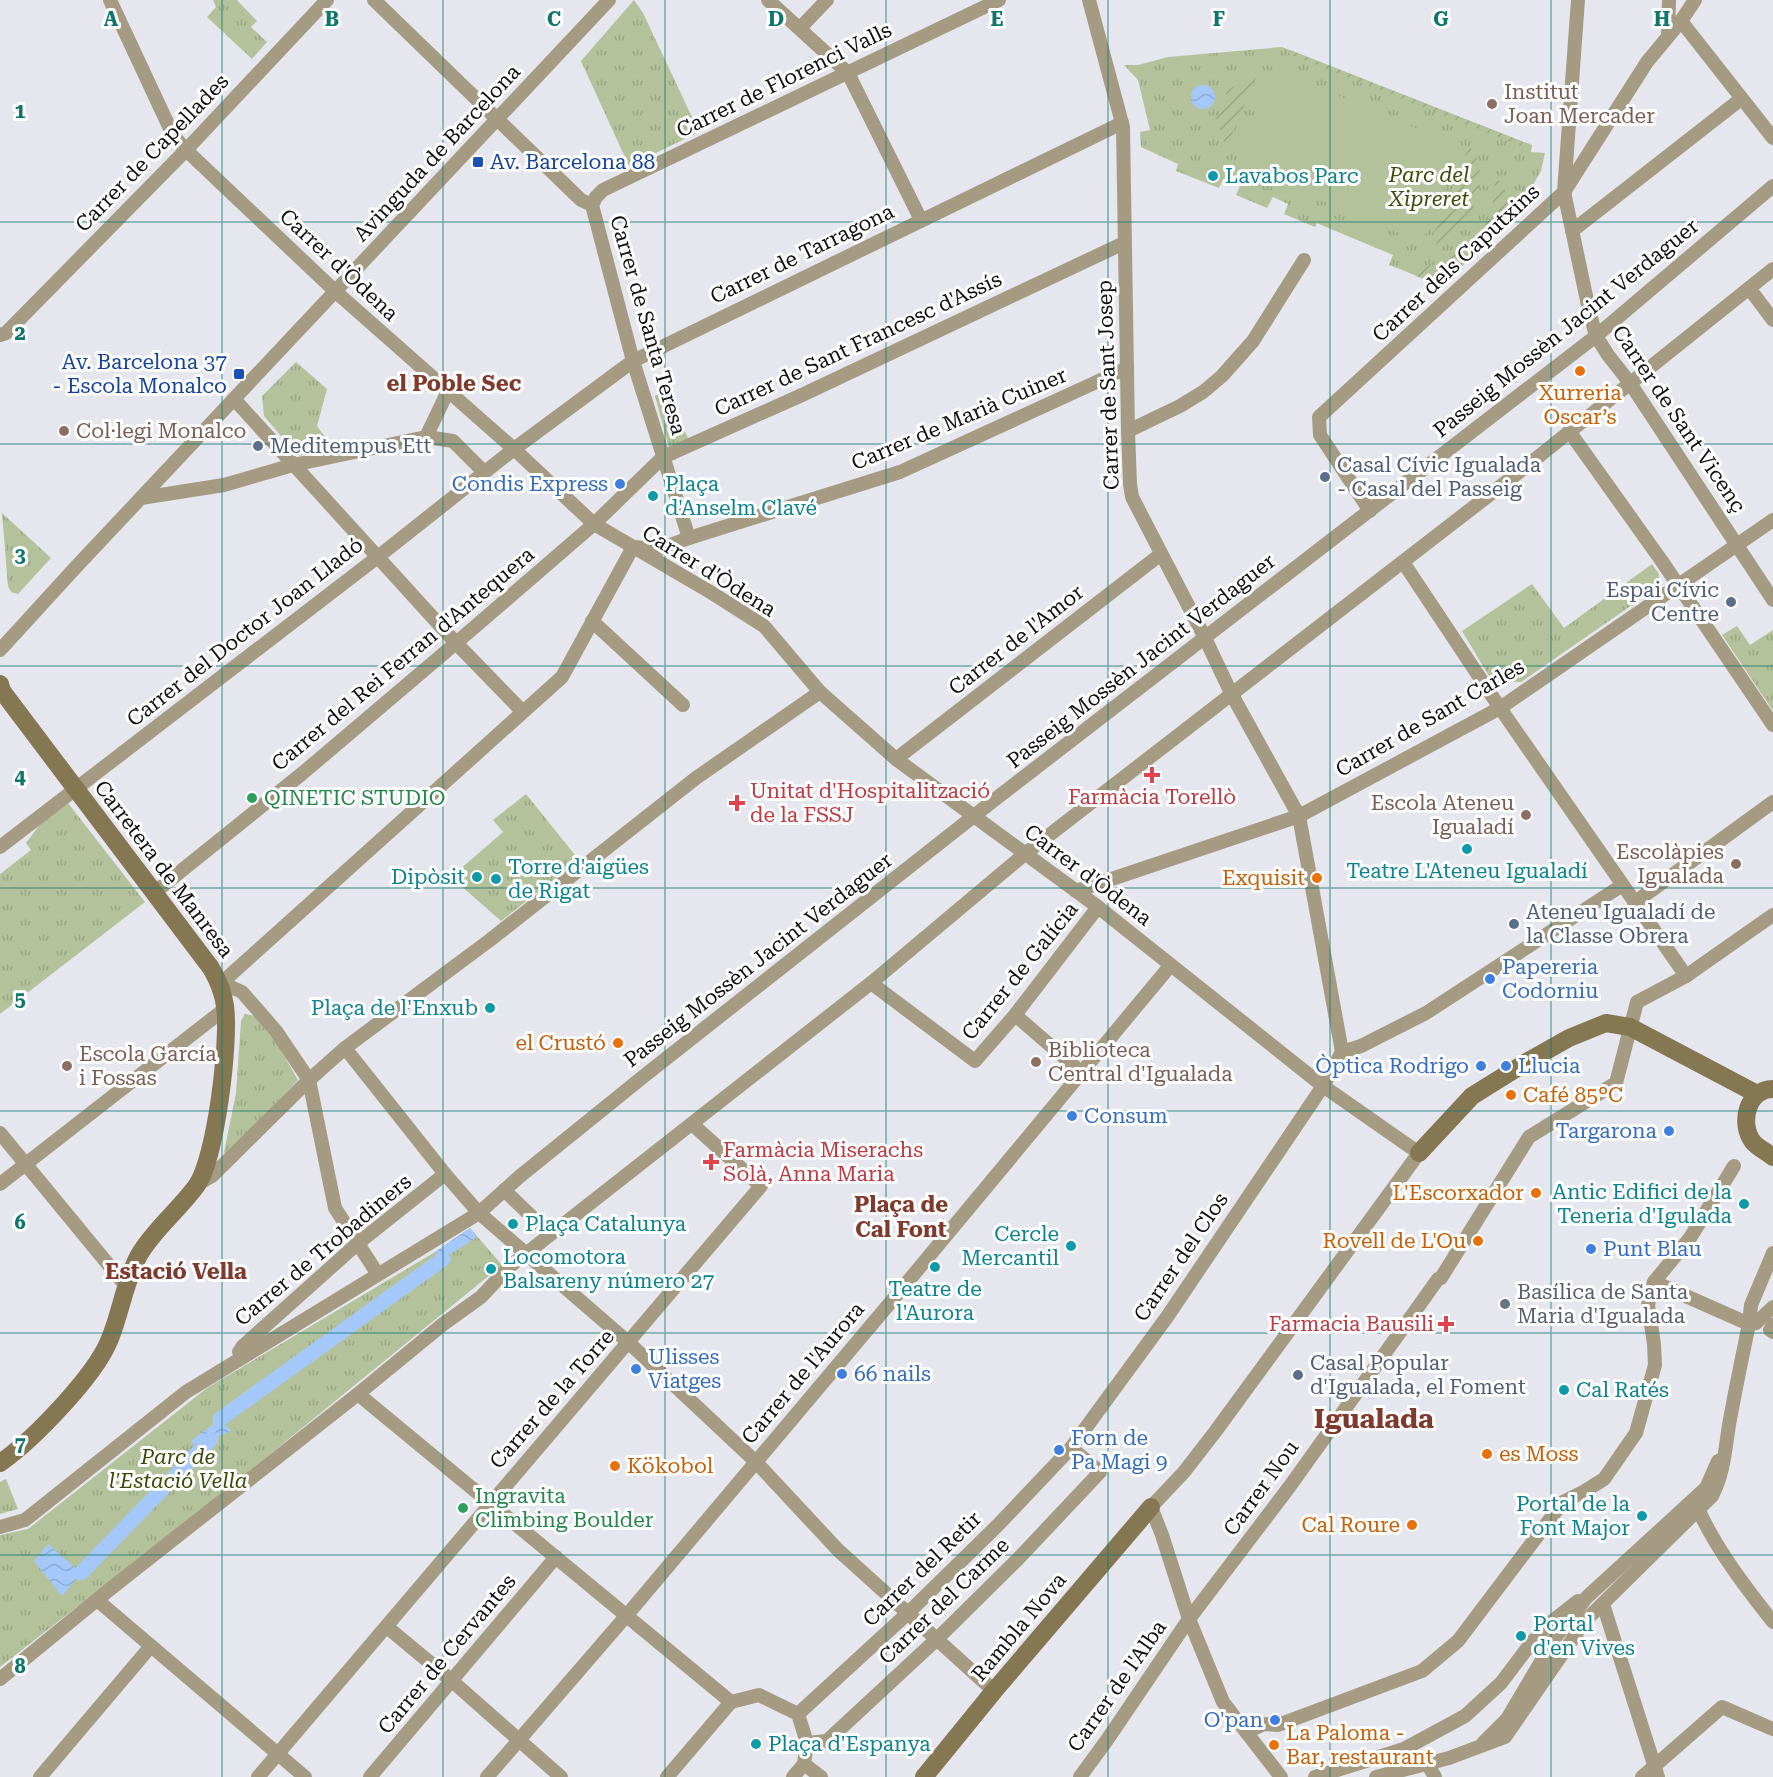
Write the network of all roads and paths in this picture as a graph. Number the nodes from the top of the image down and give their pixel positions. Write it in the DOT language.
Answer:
graph roads {
  1 [pos="110,0"];
  2 [pos="327,0"];
  3 [pos="374,0"];
  4 [pos="609,0"];
  5 [pos="768,0"];
  6 [pos="827,0"];
  7 [pos="999,0"];
  8 [pos="1089,0"];
  9 [pos="1578,0"];
  10 [pos="1669,0"];
  11 [pos="1695,0"];
  12 [pos="1682,21"];
  13 [pos="800,28"];
  14 [pos="1668,36"];
  15 [pos="848,73"];
  16 [pos="1742,99"];
  17 [pos="499,118"];
  18 [pos="1122,123"];
  19 [pos="1773,138"];
  20 [pos="186,150"];
  21 [pos="1773,186"];
  22 [pos="1564,192"];
  23 [pos="592,205"];
  24 [pos="921,220"];
  25 [pos="1572,231"];
  26 [pos="1124,243"];
  27 [pos="1304,260"];
  28 [pos="1773,268"];
  29 [pos="1749,288"];
  30 [pos="336,292"];
  31 [pos="1773,320"];
  32 [pos="2,334"];
  33 [pos="1596,336"];
  34 [pos="633,361"];
  35 [pos="1127,368"];
  36 [pos="1630,383"];
  37 [pos="448,391"];
  38 [pos="234,399"];
  39 [pos="1128,431"];
  40 [pos="1569,431"];
  41 [pos="426,437"];
  42 [pos="514,449"];
  43 [pos="663,457"];
  44 [pos="293,465"];
  45 [pos="484,472"];
  46 [pos="141,498"];
  47 [pos="1370,510"];
  48 [pos="1773,520"];
  49 [pos="594,524"];
  50 [pos="689,538"];
  51 [pos="1737,544"];
  52 [pos="633,547"];
  53 [pos="1161,554"];
  54 [pos="379,556"];
  55 [pos="1403,562"];
  56 [pos="1678,586"];
  57 [pos="1773,600"];
  58 [pos="592,621"];
  59 [pos="1205,638"];
  60 [pos="456,643"];
  61 [pos="0,650"];
  62 [pos="0,684"];
  63 [pos="820,692"];
  64 [pos="1232,693"];
  65 [pos="683,705"];
  66 [pos="1500,708"];
  67 [pos="522,711"];
  68 [pos="1773,725"];
  69 [pos="897,759"];
  70 [pos="76,789"];
  71 [pos="1773,802"];
  72 [pos="1299,816"];
  73 [pos="974,817"];
  74 [pos="0,847"];
  75 [pos="1026,854"];
  76 [pos="1621,886"];
  77 [pos="1076,891"];
  78 [pos="155,892"];
  79 [pos="1635,903"];
  80 [pos="1098,907"];
  81 [pos="1773,915"];
  82 [pos="1170,966"];
  83 [pos="1686,976"];
  84 [pos="871,983"];
  85 [pos="221,986"];
  86 [pos="226,1008"];
  87 [pos="1015,1015"];
  88 [pos="1630,1027"];
  89 [pos="345,1048"];
  90 [pos="1341,1052"];
  91 [pos="1082,1072"];
  92 [pos="309,1080"];
  93 [pos="1323,1086"];
  94 [pos="1765,1092"];
  95 [pos="692,1124"];
  96 [pos="0,1133"];
  97 [pos="1419,1153"];
  98 [pos="1773,1157"];
  99 [pos="26,1164"];
  100 [pos="1734,1166"];
  101 [pos="445,1174"];
  102 [pos="0,1184"];
  103 [pos="198,1184"];
  104 [pos="504,1190"];
  105 [pos="479,1213"];
  106 [pos="550,1234"];
  107 [pos="357,1244"];
  108 [pos="1773,1253"];
  109 [pos="526,1254"];
  110 [pos="377,1273"];
  111 [pos="1654,1282"];
  112 [pos="126,1286"];
  113 [pos="1773,1307"];
  114 [pos="1749,1324"];
  115 [pos="1773,1325"];
  116 [pos="1773,1332"];
  117 [pos="628,1342"];
  118 [pos="233,1361"];
  119 [pos="358,1395"];
  120 [pos="1726,1442"];
  121 [pos="1071,1448"];
  122 [pos="756,1462"];
  123 [pos="0,1463"];
  124 [pos="490,1503"];
  125 [pos="1151,1507"];
  126 [pos="1699,1511"];
  127 [pos="0,1527"];
  128 [pos="556,1557"];
  129 [pos="1587,1597"];
  130 [pos="97,1600"];
  131 [pos="1603,1604"];
  132 [pos="907,1614"];
  133 [pos="627,1615"];
  134 [pos="1189,1619"];
  135 [pos="1773,1622"];
  136 [pos="387,1627"];
  137 [pos="937,1639"];
  138 [pos="151,1646"];
  139 [pos="0,1679"];
  140 [pos="452,1681"];
  141 [pos="994,1691"];
  142 [pos="731,1702"];
  143 [pos="798,1714"];
  144 [pos="1773,1730"];
  145 [pos="1246,1732"];
  146 [pos="519,1740"];
  147 [pos="807,1743"];
  148 [pos="1473,1750"];
  149 [pos="277,1754"];
  150 [pos="1427,1763"];
  151 [pos="804,1764"];
  152 [pos="1656,1771"];
  153 [pos="40,1777"];
  154 [pos="258,1777"];
  155 [pos="305,1777"];
  156 [pos="370,1777"];
  157 [pos="488,1777"];
  158 [pos="561,1777"];
  159 [pos="667,1777"];
  160 [pos="793,1777"];
  161 [pos="821,1777"];
  162 [pos="924,1777"];
  163 [pos="1080,1777"];
  164 [pos="1281,1777"];
  165 [pos="1315,1777"];
  166 [pos="1376,1777"];
  167 [pos="1435,1777"];
  168 [pos="1642,1777"];
  1 -- 20 [label="street, Carrer d'Òdena"];
  2 -- 20 [label="street, Carrer de Capellades"];
  3 -- 17 [label="street, Carrer de Santa Teresa"];
  4 -- 17 [label="street, Avinguda de Barcelona"];
  5 -- 13 [label="street"];
  6 -- 13 [label="street"];
  7 -- 15 [label="street, Carrer de Florenci Valls"];
  8 -- 18 [label="street, Carrer de Sant Josep"];
  9 -- 22 [label="street, Carrer de Sant Vicenç"];
  10 -- 14 [label="street"];
  11 -- 12 [label="street, Carrer dels Caputxins"];
  12 -- 14 [label="street, Carrer dels Caputxins"];
  12 -- 16 [label="street"];
  13 -- 15 [label="street"];
  14 -- 22 [label="street, Carrer dels Caputxins"];
  15 -- 23 [label="street, Carrer de Florenci Valls"];
  15 -- 24 [label="street"];
  16 -- 19 [label="street"];
  16 -- 25 [label="street"];
  17 -- 23 [label="street, Carrer de Santa Teresa"];
  17 -- 30 [label="street, Avinguda de Barcelona"];
  18 -- 24 [label="street, Carrer de Tarragona"];
  18 -- 26 [label="street, Carrer de Sant Josep"];
  20 -- 30 [label="street, Carrer d'Òdena"];
  20 -- 32 [label="street, Carrer de Capellades"];
  21 -- 33 [label="street, Passeig Mossèn Jacint Verdaguer"];
  22 -- 25 [label="street, Carrer de Sant Vicenç"];
  22 -- 47 [label="street, Carrer dels Caputxins"];
  23 -- 34 [label="street, Carrer de Santa Teresa"];
  24 -- 34 [label="street, Carrer de Tarragona"];
  25 -- 33 [label="street, Carrer de Sant Vicenç"];
  26 -- 35 [label="street, Carrer de Sant Josep"];
  26 -- 43 [label="street, Carrer de Sant Francesc d'Assís"];
  27 -- 39 [label="street"];
  28 -- 29 [label="street"];
  29 -- 31 [label="street"];
  29 -- 36 [label="street"];
  30 -- 37 [label="street, Carrer d'Òdena"];
  30 -- 38 [label="street, Avinguda de Barcelona"];
  33 -- 36 [label="street, Carrer de Sant Vicenç"];
  33 -- 47 [label="street, Passeig Mossèn Jacint Verdaguer"];
  34 -- 42 [label="street, Carrer de Tarragona"];
  34 -- 43 [label="street, Carrer de Santa Teresa"];
  35 -- 39 [label="street, Carrer de Sant Josep"];
  35 -- 50 [label="street, Carrer de Marià Cuiner"];
  36 -- 40 [label="street"];
  36 -- 51 [label="street, Carrer de Sant Vicenç"];
  37 -- 41 [label="street"];
  37 -- 42 [label="street, Carrer d'Òdena"];
  38 -- 44 [label="street"];
  38 -- 46 [label="street, Avinguda de Barcelona"];
  39 -- 53 [label="street, Carrer de Sant Josep"];
  40 -- 55 [label="street"];
  40 -- 56 [label="street"];
  41 -- 44 [label="street"];
  41 -- 45 [label="street"];
  42 -- 45 [label="street, Carrer del Doctor Joan Lladó"];
  42 -- 49 [label="street, Carrer d'Òdena"];
  43 -- 49 [label="street, Carrer de Sant Francesc d'Assís"];
  43 -- 50 [label="street, Carrer de Santa Teresa"];
  44 -- 46 [label="street"];
  44 -- 54 [label="street"];
  45 -- 54 [label="street, Carrer del Doctor Joan Lladó"];
  46 -- 61 [label="street, Avinguda de Barcelona"];
  47 -- 59 [label="street, Passeig Mossèn Jacint Verdaguer"];
  48 -- 51 [label="street, Carrer de Sant Carles"];
  49 -- 52 [label="street, Carrer d'Òdena"];
  49 -- 60 [label="street, Carrer del Rei Ferran d'Antequera"];
  50 -- 52 [label="street, Carrer de Marià Cuiner"];
  51 -- 56 [label="street, Carrer de Sant Carles"];
  51 -- 57 [label="street, Carrer de Sant Vicenç"];
  52 -- 58 [label="street"];
  52 -- 63 [label="street, Carrer d'Òdena"];
  53 -- 59 [label="street, Carrer de Sant Josep"];
  53 -- 69 [label="street, Carrer de l'Amor"];
  54 -- 60 [label="street"];
  54 -- 70 [label="street, Carrer del Doctor Joan Lladó"];
  55 -- 64 [label="street"];
  55 -- 66 [label="street"];
  56 -- 66 [label="street, Carrer de Sant Carles"];
  56 -- 68 [label="street"];
  58 -- 65 [label="street"];
  58 -- 67 [label="street"];
  59 -- 64 [label="street, Carrer de Sant Josep"];
  59 -- 73 [label="street, Passeig Mossèn Jacint Verdaguer"];
  60 -- 67 [label="street"];
  60 -- 78 [label="street, Carrer del Rei Ferran d'Antequera"];
  62 -- 70 [label="street, Carretera de Manresa"];
  63 -- 69 [label="street, Carrer d'Òdena"];
  63 -- 89 [label="street"];
  64 -- 72 [label="street, Carrer de Sant Josep"];
  64 -- 75 [label="street"];
  66 -- 72 [label="street, Carrer de Sant Carles"];
  66 -- 76 [label="street"];
  67 -- 85 [label="street"];
  69 -- 73 [label="street, Carrer d'Òdena"];
  70 -- 74 [label="street, Carrer del Doctor Joan Lladó"];
  70 -- 78 [label="street, Carretera de Manresa"];
  71 -- 79 [label="street"];
  72 -- 77 [label="street, Carrer de Sant Carles"];
  72 -- 90 [label="street, Carrer de Sant Josep"];
  73 -- 75 [label="street, Carrer d'Òdena"];
  73 -- 104 [label="street, Passeig Mossèn Jacint Verdaguer"];
  75 -- 77 [label="street, Carrer d'Òdena"];
  75 -- 84 [label="street"];
  76 -- 79 [label="street"];
  76 -- 90 [label="street"];
  77 -- 80 [label="street, Carrer d'Òdena"];
  78 -- 85 [label="street, Carretera de Manresa"];
  79 -- 83 [label="street"];
  80 -- 82 [label="street, Carrer d'Òdena"];
  80 -- 87 [label="street, Carrer de Galícia"];
  81 -- 83 [label="street, Carrer Nou"];
  82 -- 91 [label="street, Carrer de l'Aurora"];
  82 -- 93 [label="street, Carrer d'Òdena"];
  83 -- 88 [label="street, Carrer Nou"];
  84 -- 87 [label="street, Carrer de Galícia"];
  84 -- 95 [label="street"];
  85 -- 86 [label="street, Carretera de Manresa"];
  85 -- 92 [label="street"];
  86 -- 99 [label="street"];
  86 -- 103 [label="street, Carretera de Manresa"];
  87 -- 91 [label="street"];
  88 -- 94 [label="street"];
  88 -- 97 [label="street"];
  88 -- 134 [label="street, Carrer Nou"];
  89 -- 92 [label="street"];
  89 -- 101 [label="street"];
  90 -- 93 [label="street, Carrer del Clos"];
  91 -- 122 [label="street, Carrer de l'Aurora"];
  92 -- 103 [label="street"];
  92 -- 107 [label="street"];
  93 -- 97 [label="street, Carrer d'Òdena"];
  93 -- 121 [label="street, Carrer del Clos"];
  94 -- 98 [label="street"];
  95 -- 106 [label="street"];
  95 -- 117 [label="street, Carrer de la Torre"];
  96 -- 99 [label="street"];
  97 -- 125 [label="street"];
  99 -- 102 [label="street"];
  99 -- 112 [label="street"];
  100 -- 111 [label="street"];
  101 -- 105 [label="street"];
  101 -- 107 [label="street, Carrer de Trobadiners"];
  103 -- 112 [label="street, Carretera de Manresa"];
  104 -- 105 [label="street, Passeig Mossèn Jacint Verdaguer"];
  104 -- 106 [label="street"];
  105 -- 109 [label="street"];
  105 -- 110 [label="street, Carrer de Trobadiners"];
  106 -- 109 [label="street"];
  107 -- 110 [label="street"];
  107 -- 118 [label="street, Carrer de Trobadiners"];
  108 -- 114 [label="street"];
  109 -- 117 [label="street"];
  109 -- 119 [label="street"];
  110 -- 118 [label="street, Carrer de Trobadiners"];
  111 -- 114 [label="street"];
  111 -- 145 [label="street"];
  112 -- 123 [label="street, Carretera de Manresa"];
  113 -- 114 [label="street"];
  114 -- 120 [label="street"];
  115 -- 116 [label="street"];
  117 -- 122 [label="street"];
  117 -- 124 [label="street, Carrer de la Torre"];
  118 -- 127 [label="street, Carrer de Trobadiners"];
  119 -- 124 [label="street"];
  119 -- 130 [label="street"];
  120 -- 126 [label="street"];
  120 -- 129 [label="street"];
  121 -- 132 [label="street, Carrer del Retir"];
  121 -- 137 [label="street, Carrer del Carme"];
  122 -- 132 [label="street"];
  122 -- 133 [label="street, Carrer de l'Aurora"];
  124 -- 128 [label="street"];
  124 -- 136 [label="street, Carrer de la Torre"];
  125 -- 134 [label="street"];
  125 -- 141 [label="street, Rambla Nova"];
  126 -- 131 [label="street"];
  126 -- 135 [label="street"];
  128 -- 133 [label="street"];
  128 -- 140 [label="street, Carrer de Cervantes"];
  129 -- 148 [label="street"];
  129 -- 165 [label="street"];
  130 -- 138 [label="street"];
  130 -- 139 [label="street"];
  131 -- 148 [label="street"];
  131 -- 152 [label="street"];
  132 -- 137 [label="street"];
  132 -- 143 [label="street, Carrer del Retir"];
  133 -- 142 [label="street"];
  133 -- 146 [label="street, Carrer de l'Aurora"];
  134 -- 145 [label="street"];
  134 -- 163 [label="street, Carrer de l'Alba"];
  136 -- 140 [label="street"];
  136 -- 149 [label="street, Carrer de la Torre"];
  137 -- 141 [label="street"];
  137 -- 147 [label="street, Carrer del Carme"];
  138 -- 149 [label="street"];
  138 -- 153 [label="street"];
  140 -- 146 [label="street"];
  140 -- 156 [label="street, Carrer de Cervantes"];
  141 -- 162 [label="street, Rambla Nova"];
  142 -- 143 [label="street"];
  142 -- 159 [label="street"];
  143 -- 147 [label="street"];
  144 -- 152 [label="street"];
  145 -- 164 [label="street"];
  146 -- 157 [label="street, Carrer de l'Aurora"];
  146 -- 158 [label="street"];
  147 -- 151 [label="street"];
  148 -- 150 [label="street"];
  149 -- 154 [label="street, Carrer de la Torre"];
  149 -- 155 [label="street"];
  150 -- 166 [label="street"];
  150 -- 167 [label="street"];
  151 -- 160 [label="street"];
  151 -- 161 [label="street"];
  152 -- 168 [label="street"];
}
